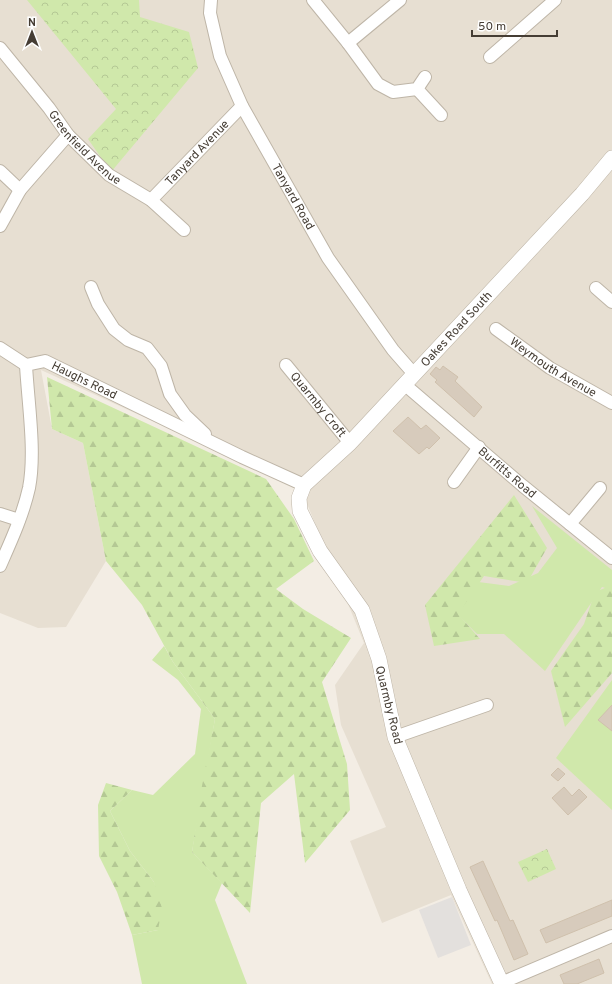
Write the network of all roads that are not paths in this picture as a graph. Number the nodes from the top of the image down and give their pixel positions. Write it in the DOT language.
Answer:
graph roads {
  1 [pos="211,0"];
  2 [pos="313,0"];
  3 [pos="400,0"];
  4 [pos="555,0"];
  5 [pos="348,43"];
  6 [pos="0,48"];
  7 [pos="490,57"];
  8 [pos="425,77"];
  9 [pos="418,89"];
  10 [pos="242,106"];
  11 [pos="442,115"];
  12 [pos="68,134"];
  13 [pos="612,158"];
  14 [pos="0,171"];
  15 [pos="20,190"];
  16 [pos="151,200"];
  17 [pos="0,226"];
  18 [pos="184,230"];
  19 [pos="91,287"];
  20 [pos="596,288"];
  21 [pos="612,302"];
  22 [pos="496,329"];
  23 [pos="0,348"];
  24 [pos="26,365"];
  25 [pos="286,365"];
  26 [pos="409,379"];
  27 [pos="612,403"];
  28 [pos="350,443"];
  29 [pos="479,447"];
  30 [pos="242,457"];
  31 [pos="454,482"];
  32 [pos="600,488"];
  33 [pos="302,491"];
  34 [pos="0,514"];
  35 [pos="19,520"];
  36 [pos="570,524"];
  37 [pos="612,558"];
  38 [pos="0,566"];
  39 [pos="487,705"];
  40 [pos="395,737"];
  41 [pos="611,938"];
  42 [pos="501,984"];
  1 -- 10 [label="street, Tanyard Road"];
  2 -- 5 [label="street"];
  3 -- 5 [label="street"];
  4 -- 7 [label="street"];
  5 -- 9 [label="street"];
  6 -- 12 [label="street, Greenfield Avenue"];
  8 -- 9 [label="street"];
  9 -- 11 [label="street"];
  10 -- 16 [label="street, Tanyard Avenue"];
  10 -- 26 [label="street, Tanyard Road"];
  12 -- 15 [label="street"];
  12 -- 16 [label="street, Greenfield Avenue"];
  13 -- 26 [label="street, Oakes Road South"];
  14 -- 15 [label="street"];
  15 -- 17 [label="street"];
  16 -- 18 [label="street, Greenfield Avenue"];
  19 -- 30 [label="street, Haughs Road"];
  20 -- 21 [label="street"];
  22 -- 27 [label="street, Weymouth Avenue"];
  23 -- 24 [label="street"];
  24 -- 30 [label="street, Haughs Road"];
  24 -- 35 [label="street"];
  25 -- 28 [label="street, Quarmby Croft"];
  26 -- 28 [label="street, Oakes Road South"];
  26 -- 29 [label="street, Burfitts Road"];
  28 -- 33 [label="street, Oakes Road South"];
  29 -- 31 [label="street"];
  29 -- 36 [label="street, Burfitts Road"];
  30 -- 33 [label="street, Haughs Road"];
  32 -- 36 [label="street"];
  33 -- 40 [label="street, Quarmby Road"];
  34 -- 35 [label="street"];
  35 -- 38 [label="street"];
  36 -- 37 [label="street, Burfitts Road"];
  39 -- 40 [label="street"];
  40 -- 42 [label="street, Quarmby Road"];
  41 -- 42 [label="street"];
}
